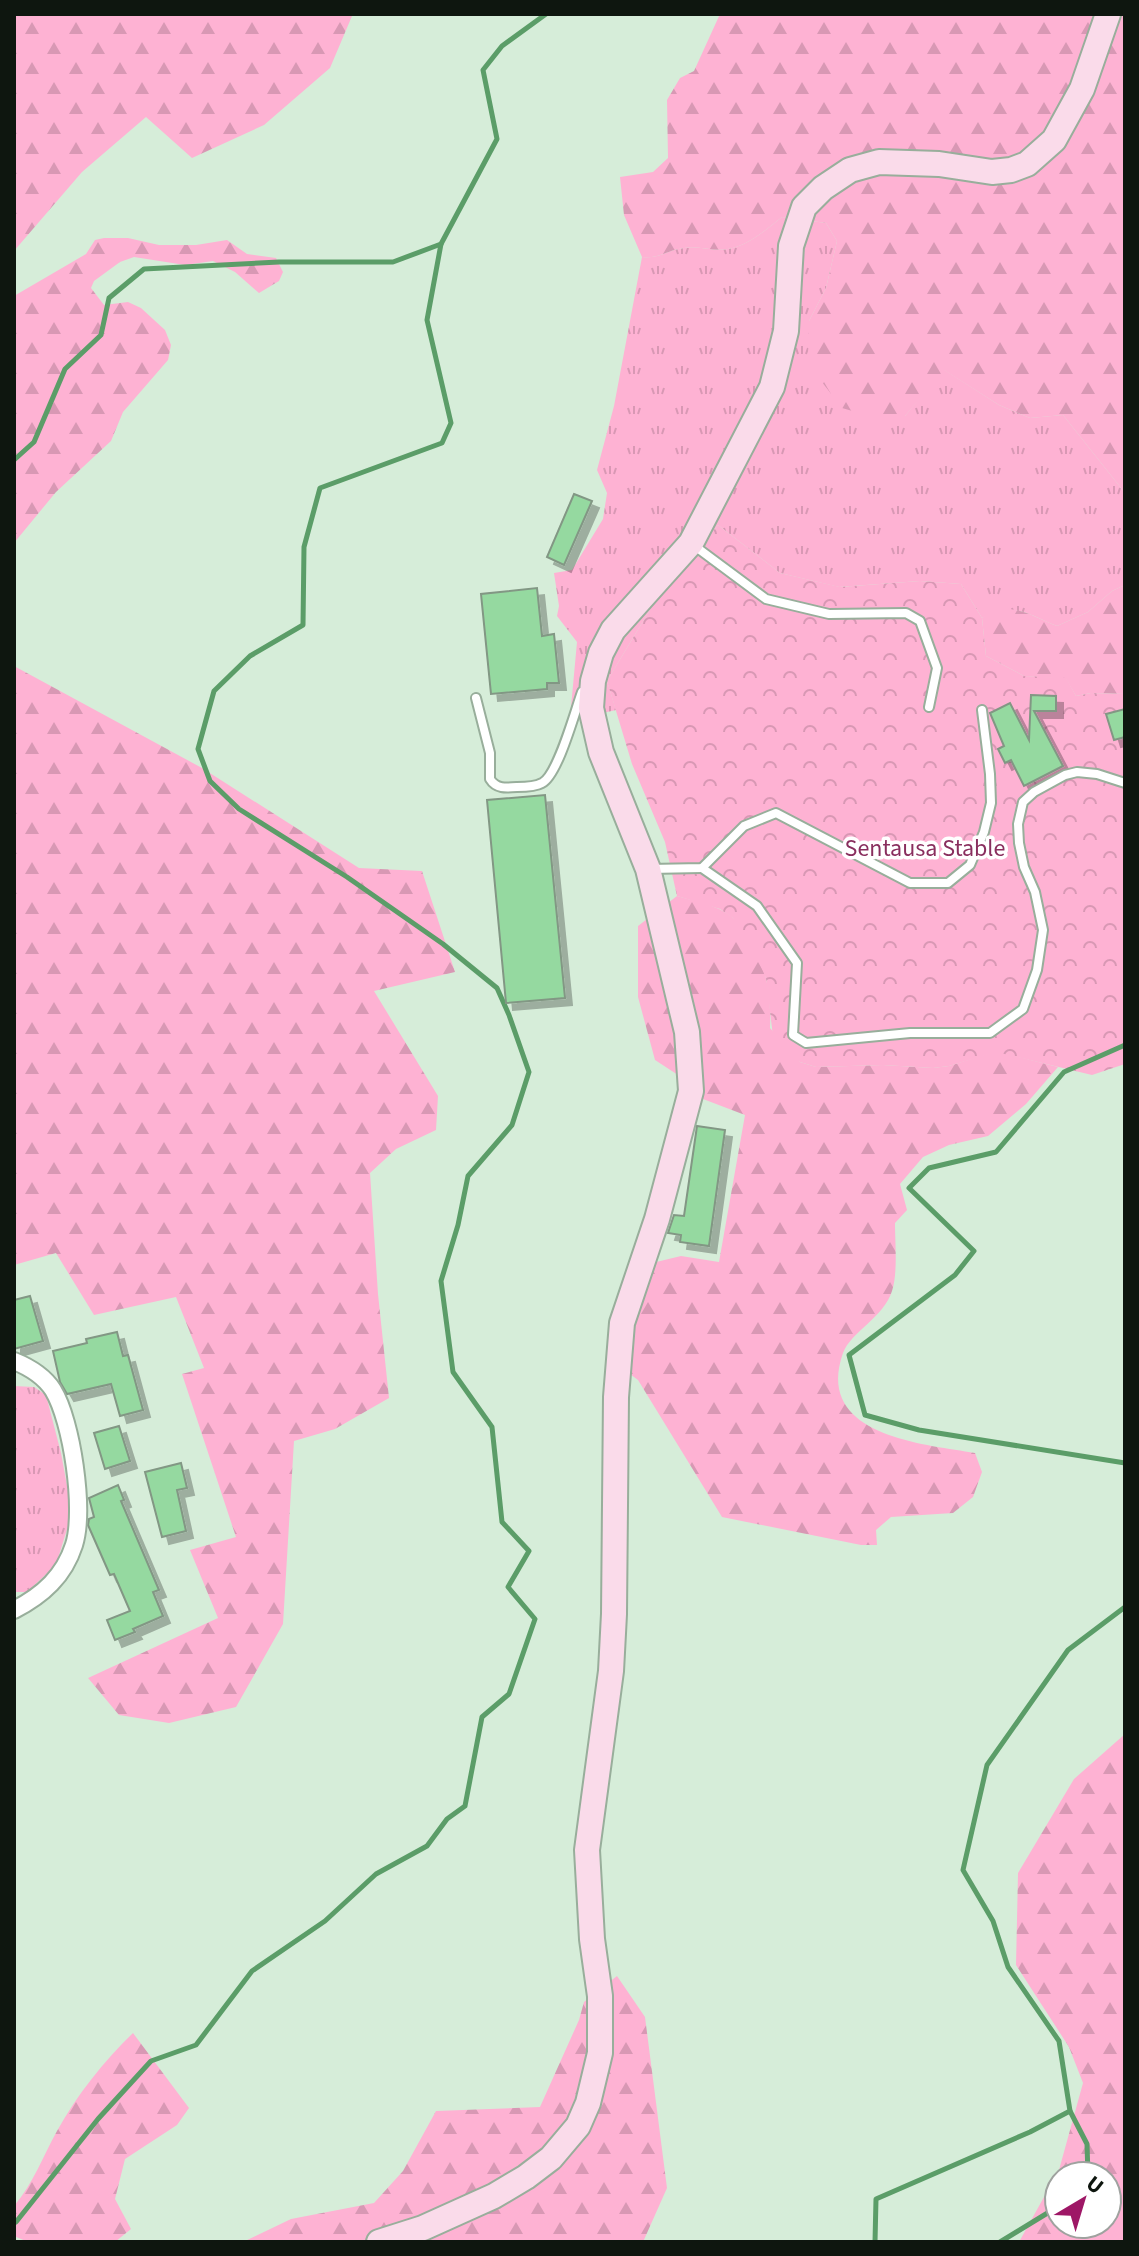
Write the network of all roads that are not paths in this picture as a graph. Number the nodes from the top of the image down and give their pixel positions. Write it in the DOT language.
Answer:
graph roads {
  1 [pos="1108,14"];
  2 [pos="691,543"];
  3 [pos="597,668"];
  4 [pos="476,698"];
  5 [pos="929,707"];
  6 [pos="982,710"];
  7 [pos="1125,783"];
  8 [pos="702,868"];
  9 [pos="648,869"];
  10 [pos="14,1361"];
  11 [pos="14,1610"];
  12 [pos="379,2242"];
  1 -- 2 [label="street"];
  2 -- 3 [label="street"];
  2 -- 5 [label="lane"];
  3 -- 4 [label="lane"];
  3 -- 9 [label="street"];
  6 -- 8 [label="lane"];
  7 -- 8 [label="lane"];
  8 -- 9 [label="lane"];
  9 -- 12 [label="street"];
  10 -- 11 [label="street"];
}
